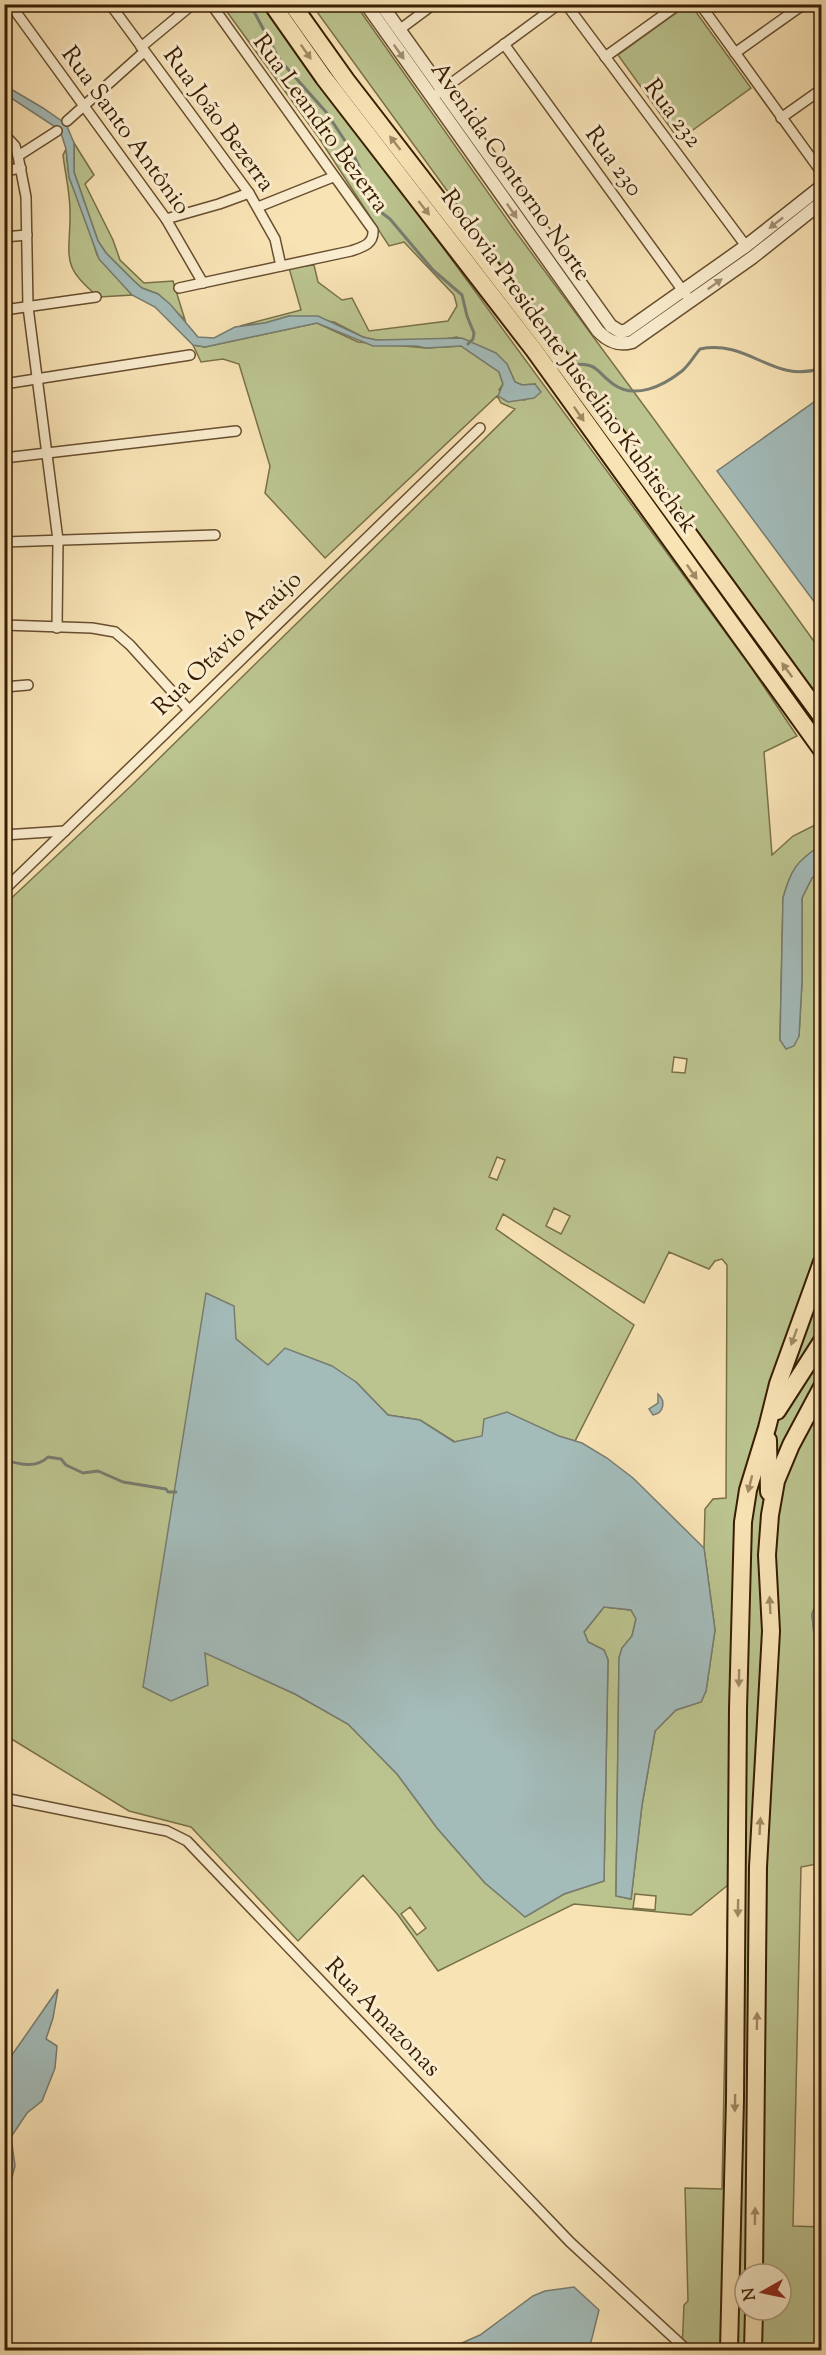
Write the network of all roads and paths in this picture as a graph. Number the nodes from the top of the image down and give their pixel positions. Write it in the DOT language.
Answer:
graph roads {
  1 [pos="10,4"];
  2 [pos="110,4"];
  3 [pos="193,4"];
  4 [pos="211,4"];
  5 [pos="272,4"];
  6 [pos="292,4"];
  7 [pos="366,4"];
  8 [pos="381,4"];
  9 [pos="434,4"];
  10 [pos="560,4"];
  11 [pos="566,4"];
  12 [pos="700,4"];
  13 [pos="804,4"];
  14 [pos="676,5"];
  15 [pos="399,30"];
  16 [pos="504,45"];
  17 [pos="143,50"];
  18 [pos="735,53"];
  19 [pos="605,57"];
  20 [pos="822,89"];
  21 [pos="442,90"];
  22 [pos="431,98"];
  23 [pos="84,106"];
  24 [pos="781,118"];
  25 [pos="67,122"];
  26 [pos="57,131"];
  27 [pos="4,134"];
  28 [pos="18,156"];
  29 [pos="21,168"];
  30 [pos="4,171"];
  31 [pos="822,173"];
  32 [pos="333,177"];
  33 [pos="822,186"];
  34 [pos="249,192"];
  35 [pos="822,202"];
  36 [pos="258,207"];
  37 [pos="166,219"];
  38 [pos="27,235"];
  39 [pos="4,237"];
  40 [pos="746,246"];
  41 [pos="281,266"];
  42 [pos="203,283"];
  43 [pos="178,288"];
  44 [pos="683,291"];
  45 [pos="96,297"];
  46 [pos="691,302"];
  47 [pos="28,307"];
  48 [pos="4,310"];
  49 [pos="618,338"];
  50 [pos="190,356"];
  51 [pos="36,379"];
  52 [pos="4,384"];
  53 [pos="480,428"];
  54 [pos="236,431"];
  55 [pos="46,453"];
  56 [pos="4,458"];
  57 [pos="215,535"];
  58 [pos="58,540"];
  59 [pos="4,542"];
  60 [pos="4,625"];
  61 [pos="57,628"];
  62 [pos="28,685"];
  63 [pos="4,687"];
  64 [pos="188,709"];
  65 [pos="822,717"];
  66 [pos="822,750"];
  67 [pos="65,831"];
  68 [pos="4,835"];
  69 [pos="4,890"];
  70 [pos="822,1262"];
  71 [pos="822,1341"];
  72 [pos="822,1387"];
  73 [pos="822,1404"];
  74 [pos="767,1428"];
  75 [pos="791,1445"];
  76 [pos="770,1515"];
  77 [pos="4,1798"];
  78 [pos="754,2262"];
  79 [pos="754,2322"];
  80 [pos="687,2350"];
  81 [pos="729,2350"];
  82 [pos="753,2350"];
  1 -- 23 [label="street, Rua Santo Antônio"];
  2 -- 17 [label="street, Rua João Bezerra"];
  3 -- 17 [label="street"];
  4 -- 32 [label="street, Rua Leandro Bezerra"];
  5 -- 66 [label="highway, Rodovia Presidente Juscelino Kubitschek, one-way"];
  65 -- 6 [label="highway, Rodovia Presidente Juscelino Kubitschek, one-way"];
  7 -- 22 [label="street, Avenida Contorno Norte, one-way"];
  8 -- 15 [label="street, Avenida Contorno Norte"];
  9 -- 15 [label="street"];
  10 -- 16 [label="street"];
  11 -- 19 [label="street, Rua 232"];
  12 -- 18 [label="street"];
  13 -- 18 [label="street"];
  14 -- 19 [label="street"];
  15 -- 21 [label="street, Avenida Contorno Norte"];
  16 -- 21 [label="street"];
  16 -- 44 [label="street, Rua 230"];
  17 -- 23 [label="street"];
  17 -- 34 [label="street, Rua João Bezerra"];
  18 -- 24 [label="street"];
  19 -- 40 [label="street, Rua 232"];
  20 -- 24 [label="street"];
  21 -- 22 [label="street"];
  21 -- 49 [label="street, Avenida Contorno Norte"];
  22 -- 49 [label="street, Avenida Contorno Norte, one-way"];
  23 -- 25 [label="street"];
  23 -- 37 [label="street, Rua Santo Antônio"];
  24 -- 31 [label="street"];
  26 -- 28 [label="street"];
  27 -- 28 [label="street"];
  28 -- 29 [label="street"];
  29 -- 30 [label="street"];
  29 -- 38 [label="street"];
  32 -- 36 [label="street"];
  32 -- 41 [label="street, Rua Leandro Bezerra"];
  33 -- 40 [label="street, one-way"];
  34 -- 36 [label="street, Rua João Bezerra"];
  34 -- 37 [label="street"];
  46 -- 35 [label="street, one-way"];
  36 -- 41 [label="street, Rua João Bezerra"];
  37 -- 42 [label="street, Rua Santo Antônio"];
  38 -- 39 [label="street"];
  38 -- 47 [label="street"];
  40 -- 44 [label="street"];
  41 -- 42 [label="street"];
  42 -- 43 [label="street"];
  44 -- 46 [label="street, Rua 230"];
  44 -- 49 [label="street"];
  45 -- 47 [label="street"];
  46 -- 49 [label="street"];
  47 -- 48 [label="street"];
  47 -- 51 [label="street"];
  50 -- 51 [label="street"];
  51 -- 52 [label="street"];
  51 -- 55 [label="street"];
  53 -- 64 [label="street, Rua Otávio Araújo"];
  54 -- 55 [label="street"];
  55 -- 56 [label="street"];
  55 -- 58 [label="street"];
  57 -- 58 [label="street"];
  58 -- 59 [label="street"];
  58 -- 61 [label="street"];
  60 -- 61 [label="street"];
  61 -- 64 [label="street"];
  62 -- 63 [label="street"];
  64 -- 67 [label="street, Rua Otávio Araújo"];
  67 -- 68 [label="street"];
  67 -- 69 [label="street, Rua Otávio Araújo"];
  70 -- 74 [label="highway, one-way"];
  71 -- 74 [label="highway"];
  72 -- 75 [label="highway"];
  73 -- 75 [label="highway"];
  74 -- 76 [label="highway"];
  74 -- 81 [label="highway, one-way"];
  75 -- 76 [label="highway"];
  78 -- 76 [label="highway, one-way"];
  77 -- 80 [label="street, Rua Amazonas"];
  79 -- 82 [label="highway"];
}
